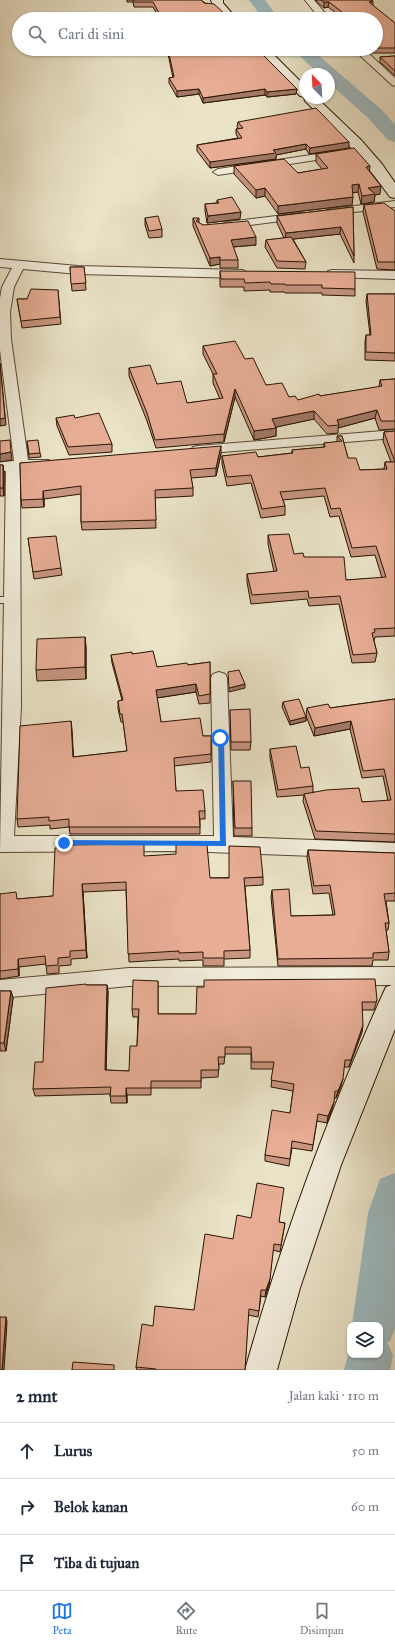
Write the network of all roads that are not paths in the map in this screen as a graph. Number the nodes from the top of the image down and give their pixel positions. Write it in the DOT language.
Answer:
graph roads {
  1 [pos="309,0"];
  2 [pos="214,3"];
  3 [pos="224,12"];
  4 [pos="319,12"];
  5 [pos="268,56"];
  6 [pos="367,56"];
  7 [pos="369,58"];
  8 [pos="382,58"];
  9 [pos="395,82"];
  10 [pos="299,87"];
  11 [pos="316,104"];
  12 [pos="364,150"];
  13 [pos="218,172"];
  14 [pos="395,194"];
  15 [pos="395,204"];
  16 [pos="218,226"];
  17 [pos="0,263"];
  18 [pos="19,265"];
  19 [pos="258,274"];
  20 [pos="318,274"];
  21 [pos="395,274"];
  22 [pos="395,434"];
  23 [pos="181,452"];
  24 [pos="62,461"];
  25 [pos="12,466"];
  26 [pos="6,600"];
  27 [pos="219,678"];
  28 [pos="2,844"];
  29 [pos="224,844"];
  30 [pos="395,851"];
  31 [pos="395,976"];
  32 [pos="0,989"];
  33 [pos="395,996"];
  34 [pos="261,1370"];
  1 -- 4 [label="street"];
  2 -- 3 [label="street"];
  5 -- 10 [label="street"];
  6 -- 7 [label="street"];
  7 -- 8 [label="street"];
  7 -- 9 [label="street"];
  11 -- 12 [label="street"];
  12 -- 13 [label="street"];
  12 -- 14 [label="street"];
  15 -- 16 [label="street"];
  17 -- 18 [label="street"];
  18 -- 19 [label="street"];
  18 -- 25 [label="street"];
  20 -- 21 [label="street"];
  22 -- 23 [label="street"];
  24 -- 25 [label="street"];
  25 -- 26 [label="street"];
  26 -- 28 [label="street"];
  27 -- 29 [label="street"];
  28 -- 29 [label="street"];
  29 -- 30 [label="street"];
  31 -- 32 [label="street"];
  33 -- 34 [label="street"];
}
